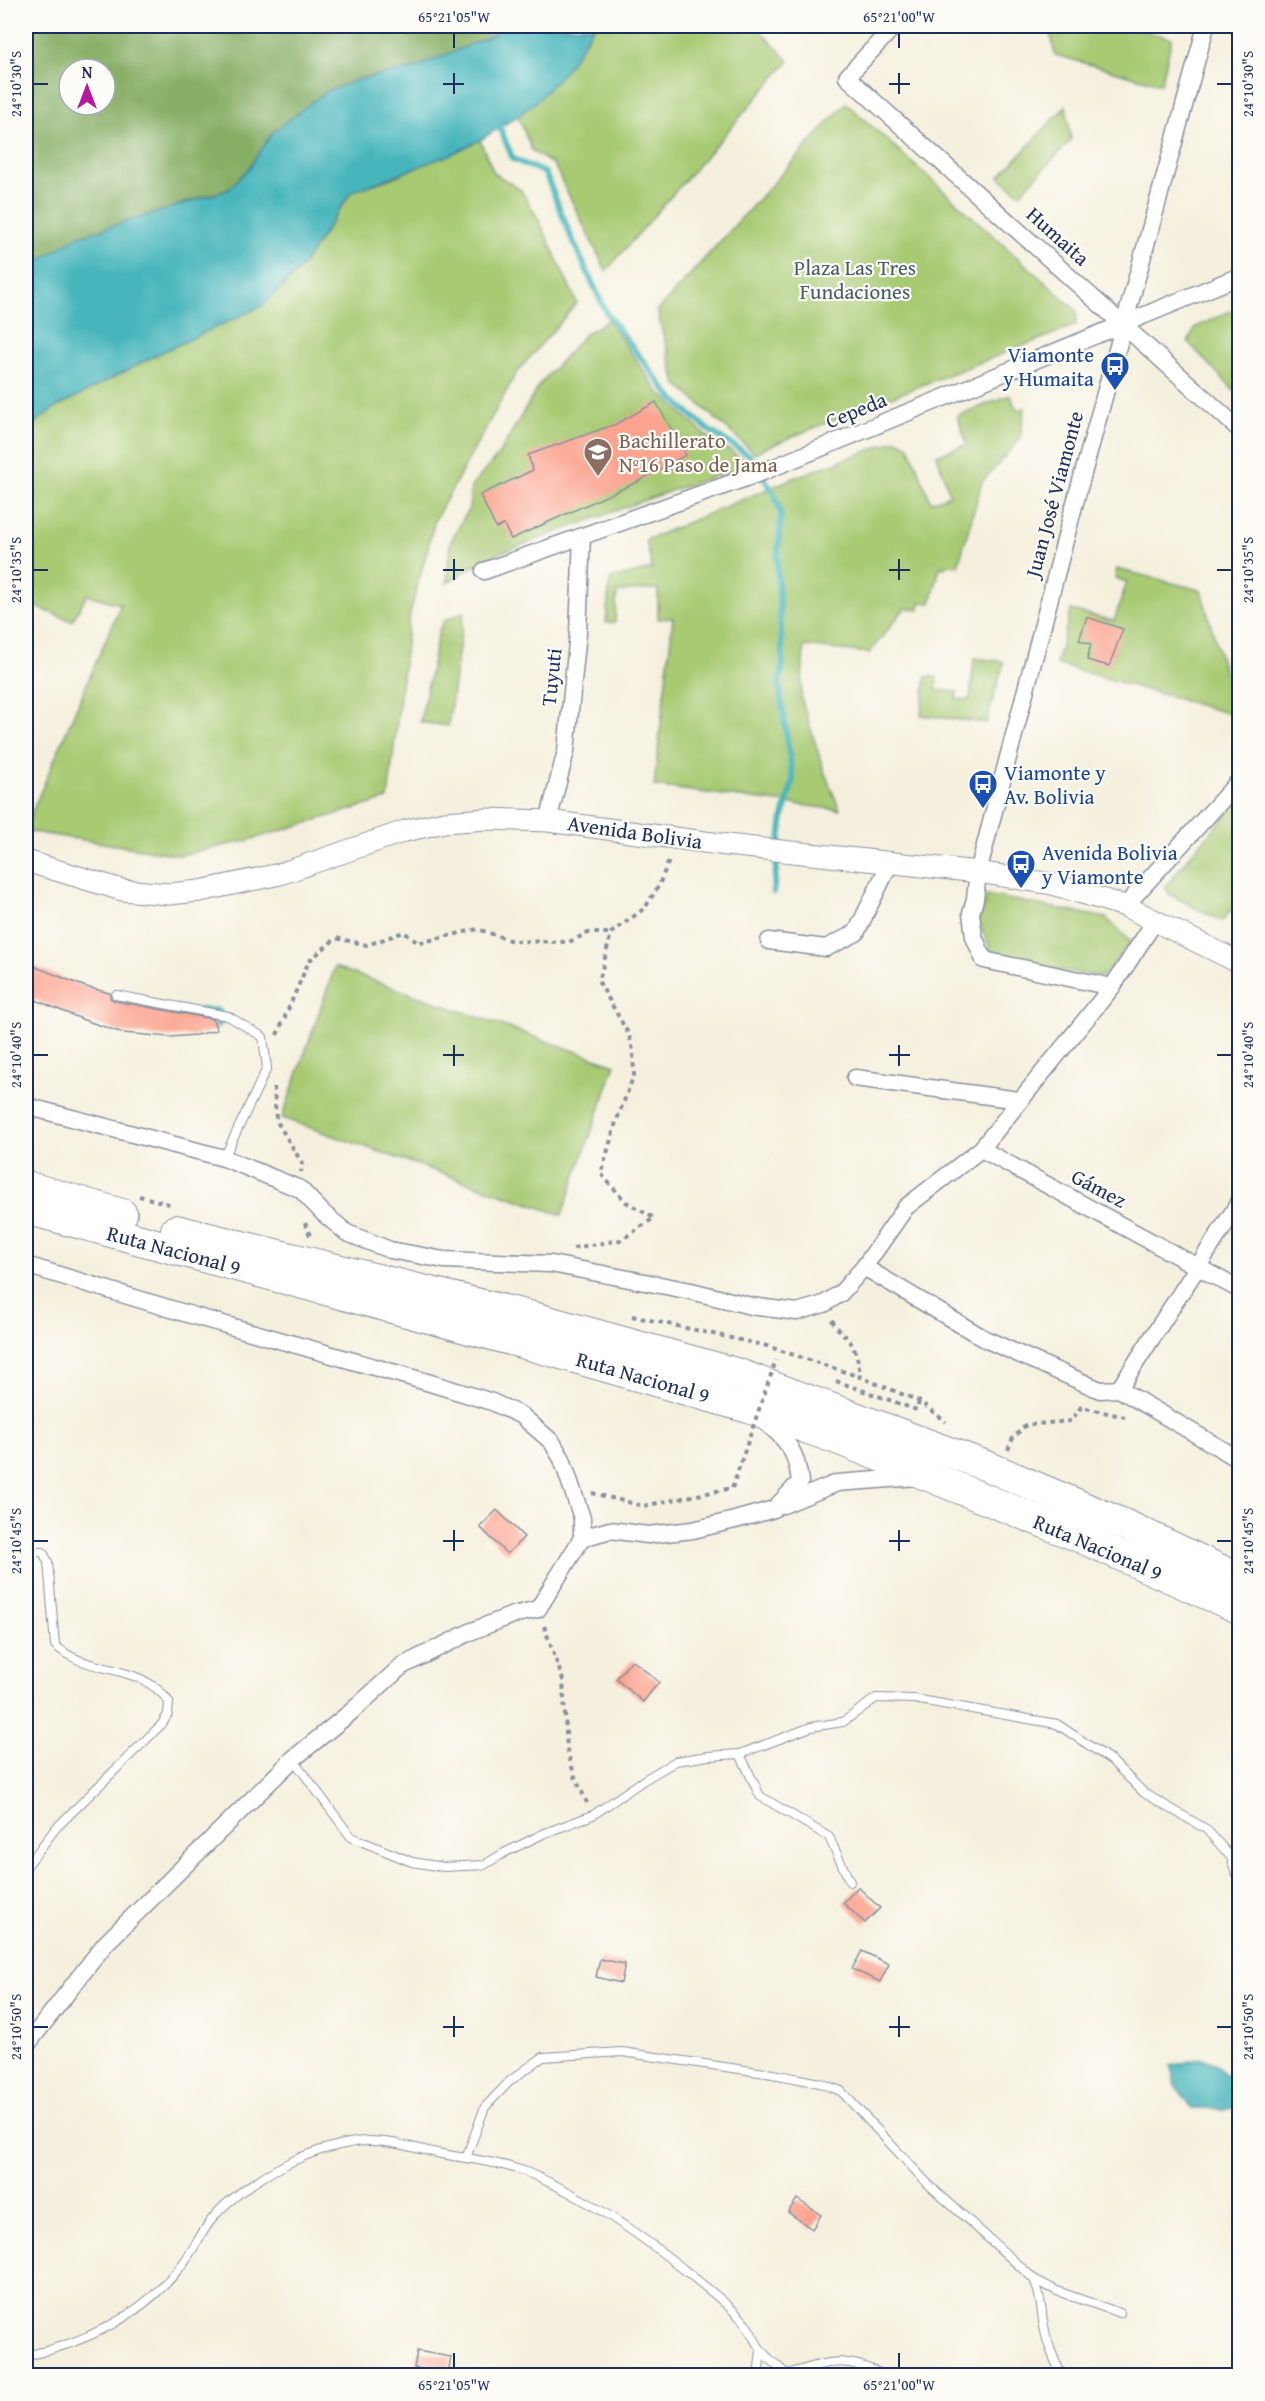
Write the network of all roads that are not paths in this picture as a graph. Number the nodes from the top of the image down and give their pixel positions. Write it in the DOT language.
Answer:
graph roads {
  1 [pos="894,26"];
  2 [pos="1206,26"];
  3 [pos="1239,276"];
  4 [pos="1124,325"];
  5 [pos="1239,430"];
  6 [pos="582,536"];
  7 [pos="484,571"];
  8 [pos="1239,780"];
  9 [pos="548,821"];
  10 [pos="26,861"];
  11 [pos="890,863"];
  12 [pos="978,872"];
  13 [pos="1125,906"];
  14 [pos="1155,921"];
  15 [pos="769,941"];
  16 [pos="1239,963"];
  17 [pos="1112,987"];
  18 [pos="116,994"];
  19 [pos="855,1078"];
  20 [pos="1019,1100"];
  21 [pos="26,1106"];
  22 [pos="981,1149"];
  23 [pos="224,1158"];
  24 [pos="26,1186"];
  25 [pos="1239,1201"];
  26 [pos="26,1209"];
  27 [pos="26,1265"];
  28 [pos="1196,1266"];
  29 [pos="864,1267"];
  30 [pos="1239,1290"];
  31 [pos="1119,1389"];
  32 [pos="749,1408"];
  33 [pos="1239,1460"];
  34 [pos="927,1476"];
  35 [pos="774,1509"];
  36 [pos="582,1538"];
  37 [pos="26,1552"];
  38 [pos="1239,1579"];
  39 [pos="1239,1609"];
  40 [pos="740,1754"];
  41 [pos="293,1759"];
  42 [pos="26,1868"];
  43 [pos="1239,1876"];
  44 [pos="850,1882"];
  45 [pos="26,2046"];
  46 [pos="466,2158"];
  47 [pos="1034,2279"];
  48 [pos="1120,2313"];
  49 [pos="761,2351"];
  50 [pos="26,2356"];
  51 [pos="789,2375"];
  52 [pos="758,2376"];
  53 [pos="886,2376"];
  54 [pos="1062,2376"];
  1 -- 4 [label="street, Humaita"];
  2 -- 4 [label="street, Juan José Viamonte"];
  3 -- 4 [label="street, Cepeda"];
  4 -- 5 [label="street, Humaita"];
  4 -- 6 [label="street, Cepeda"];
  4 -- 12 [label="street, Juan José Viamonte"];
  6 -- 7 [label="street, Cepeda"];
  6 -- 9 [label="street, Tuyuti"];
  8 -- 13 [label="street"];
  9 -- 10 [label="street, Avenida Bolivia"];
  9 -- 11 [label="street, Avenida Bolivia"];
  11 -- 12 [label="street, Avenida Bolivia"];
  11 -- 15 [label="street"];
  12 -- 13 [label="street, Avenida Bolivia"];
  12 -- 17 [label="street, Juan José Viamonte"];
  13 -- 14 [label="street, Avenida Bolivia"];
  14 -- 16 [label="street, Avenida Bolivia"];
  14 -- 17 [label="street"];
  17 -- 20 [label="street"];
  18 -- 23 [label="lane"];
  19 -- 20 [label="street"];
  20 -- 22 [label="street"];
  21 -- 23 [label="street"];
  22 -- 28 [label="street, Gámez"];
  22 -- 29 [label="street"];
  23 -- 29 [label="street"];
  24 -- 38 [label="highway, Ruta Nacional 9"];
  25 -- 28 [label="street"];
  26 -- 32 [label="highway, Ruta Nacional 9"];
  27 -- 36 [label="street"];
  28 -- 30 [label="street, Gámez"];
  28 -- 31 [label="street"];
  29 -- 31 [label="street"];
  31 -- 33 [label="street"];
  32 -- 34 [label="highway, Ruta Nacional 9"];
  32 -- 35 [label="street"];
  34 -- 35 [label="street"];
  34 -- 39 [label="highway, Ruta Nacional 9"];
  35 -- 36 [label="street"];
  36 -- 41 [label="street"];
  37 -- 42 [label="lane"];
  40 -- 41 [label="lane"];
  40 -- 43 [label="lane"];
  40 -- 44 [label="lane"];
  41 -- 45 [label="street"];
  46 -- 47 [label="lane"];
  46 -- 49 [label="lane"];
  46 -- 50 [label="lane"];
  47 -- 48 [label="lane"];
  47 -- 54 [label="lane"];
  49 -- 51 [label="lane"];
  49 -- 52 [label="lane"];
  51 -- 53 [label="lane"];
}
